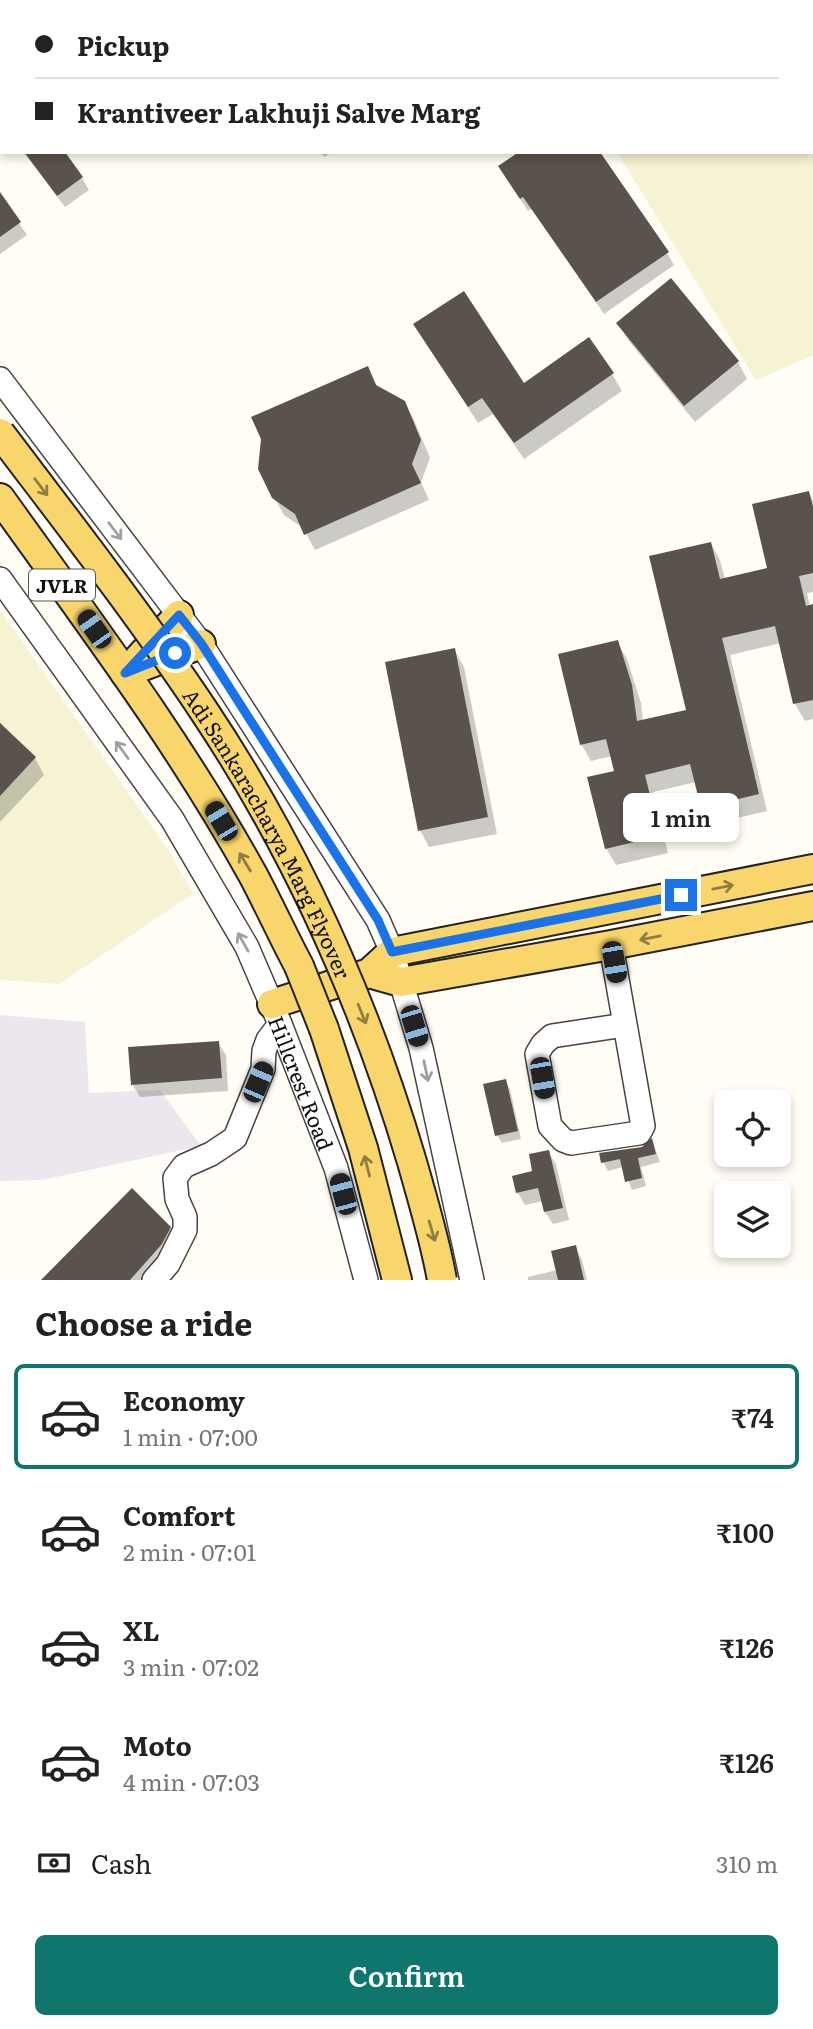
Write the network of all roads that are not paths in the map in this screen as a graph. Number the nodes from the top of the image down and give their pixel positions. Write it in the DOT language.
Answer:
graph roads {
  1 [pos="0,379"];
  2 [pos="0,433"];
  3 [pos="0,498"];
  4 [pos="0,579"];
  5 [pos="179,615"];
  6 [pos="201,643"];
  7 [pos="125,673"];
  8 [pos="813,869"];
  9 [pos="812,910"];
  10 [pos="611,945"];
  11 [pos="392,952"];
  12 [pos="369,973"];
  13 [pos="401,982"];
  14 [pos="276,1014"];
  15 [pos="625,1025"];
  16 [pos="154,1280"];
  17 [pos="366,1280"];
  18 [pos="397,1280"];
  19 [pos="442,1280"];
  20 [pos="472,1280"];
  1 -- 5 [label="street, one-way"];
  2 -- 19 [label="main road, Adi Sankaracharya Marg Flyover / JVLR, one-way, bridge"];
  3 -- 7 [label="main road, JVLR"];
  14 -- 4 [label="street, Hillcrest Road, one-way"];
  5 -- 6 [label="street"];
  5 -- 7 [label="main road"];
  6 -- 7 [label="main road"];
  6 -- 11 [label="street"];
  18 -- 7 [label="main road, JVLR, one-way, bridge"];
  11 -- 8 [label="main road, one-way"];
  9 -- 10 [label="main road, one-way"];
  10 -- 13 [label="main road"];
  10 -- 15 [label="street"];
  11 -- 12 [label="main road"];
  11 -- 13 [label="street"];
  12 -- 13 [label="main road"];
  12 -- 14 [label="main road"];
  13 -- 20 [label="street, one-way"];
  14 -- 16 [label="street, Hillcrest Road"];
  14 -- 17 [label="street, Hillcrest Road"];
  15 -- 15 [label="street"];
}
